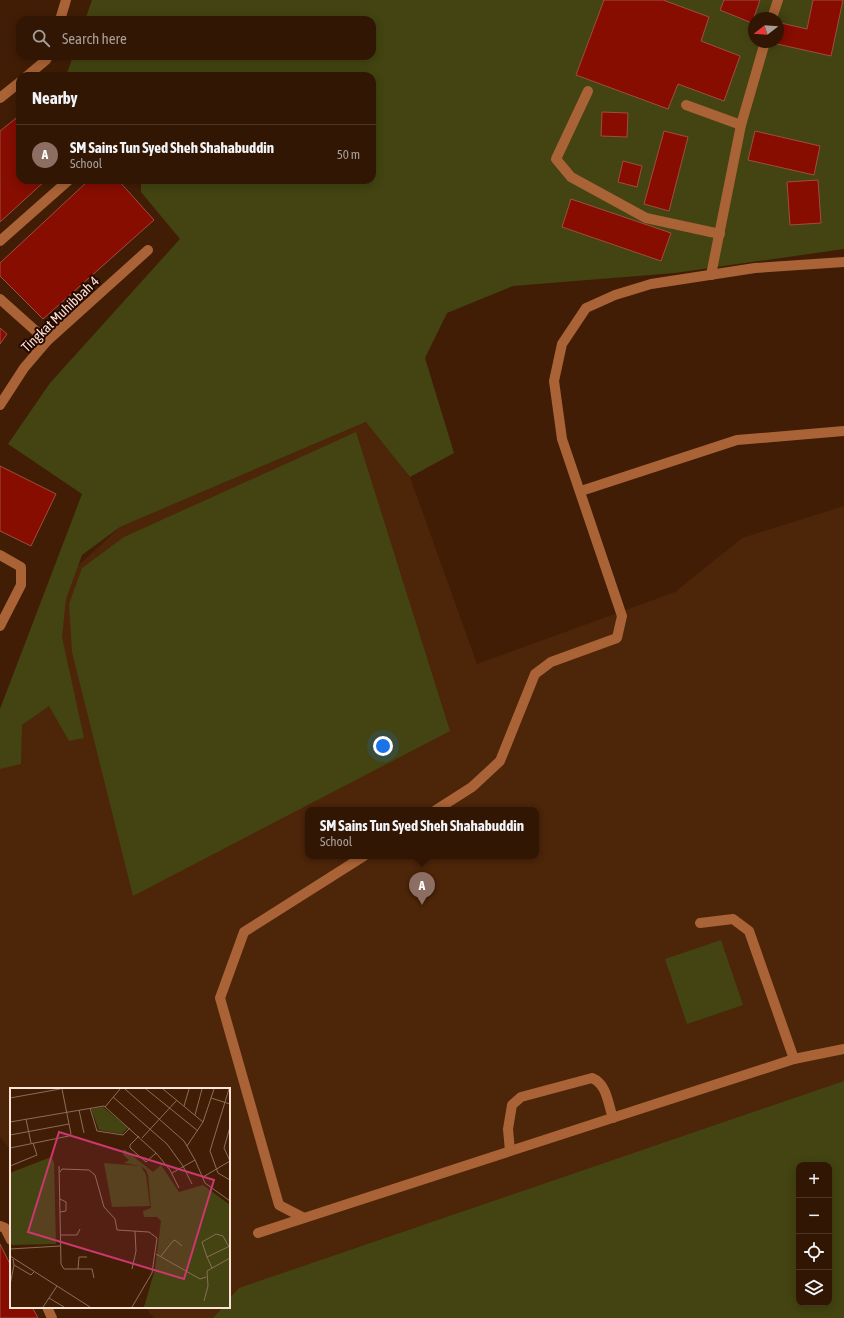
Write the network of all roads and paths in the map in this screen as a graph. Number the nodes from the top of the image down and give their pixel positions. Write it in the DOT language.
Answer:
graph roads {
  1 [pos="66,0"];
  2 [pos="778,0"];
  3 [pos="774,12"];
  4 [pos="61,16"];
  5 [pos="763,48"];
  6 [pos="46,60"];
  7 [pos="32,72"];
  8 [pos="16,85"];
  9 [pos="588,91"];
  10 [pos="1,95"];
  11 [pos="686,105"];
  12 [pos="741,125"];
  13 [pos="64,184"];
  14 [pos="720,234"];
  15 [pos="0,241"];
  16 [pos="148,250"];
  17 [pos="844,262"];
  18 [pos="711,275"];
  19 [pos="0,299"];
  20 [pos="47,341"];
  21 [pos="0,405"];
  22 [pos="844,431"];
  23 [pos="581,491"];
  24 [pos="0,555"];
  25 [pos="0,626"];
  26 [pos="441,807"];
  27 [pos="359,859"];
  28 [pos="700,923"];
  29 [pos="844,1049"];
  30 [pos="794,1060"];
  31 [pos="613,1118"];
  32 [pos="510,1152"];
  33 [pos="304,1218"];
  34 [pos="0,1226"];
  35 [pos="258,1233"];
  36 [pos="10,1238"];
  37 [pos="47,1308"];
  38 [pos="52,1318"];
  1 -- 4 [label="street"];
  2 -- 3 [label="street"];
  5 -- 12 [label="street"];
  6 -- 7 [label="street"];
  8 -- 10 [label="street"];
  9 -- 14 [label="street"];
  11 -- 12 [label="street"];
  12 -- 14 [label="street"];
  13 -- 15 [label="street"];
  14 -- 18 [label="street"];
  16 -- 20 [label="street, Tingkat Muhibbah 4"];
  17 -- 18 [label="street"];
  18 -- 23 [label="street"];
  19 -- 20 [label="street"];
  20 -- 21 [label="street, Tingkat Muhibbah 4"];
  22 -- 23 [label="street"];
  23 -- 26 [label="street"];
  24 -- 25 [label="street"];
  27 -- 33 [label="street"];
  28 -- 30 [label="street"];
  29 -- 30 [label="street"];
  30 -- 31 [label="street"];
  31 -- 32 [label="street"];
  31 -- 32 [label="street"];
  32 -- 33 [label="street"];
  33 -- 35 [label="street"];
  34 -- 36 [label="street"];
  37 -- 38 [label="street"];
}
